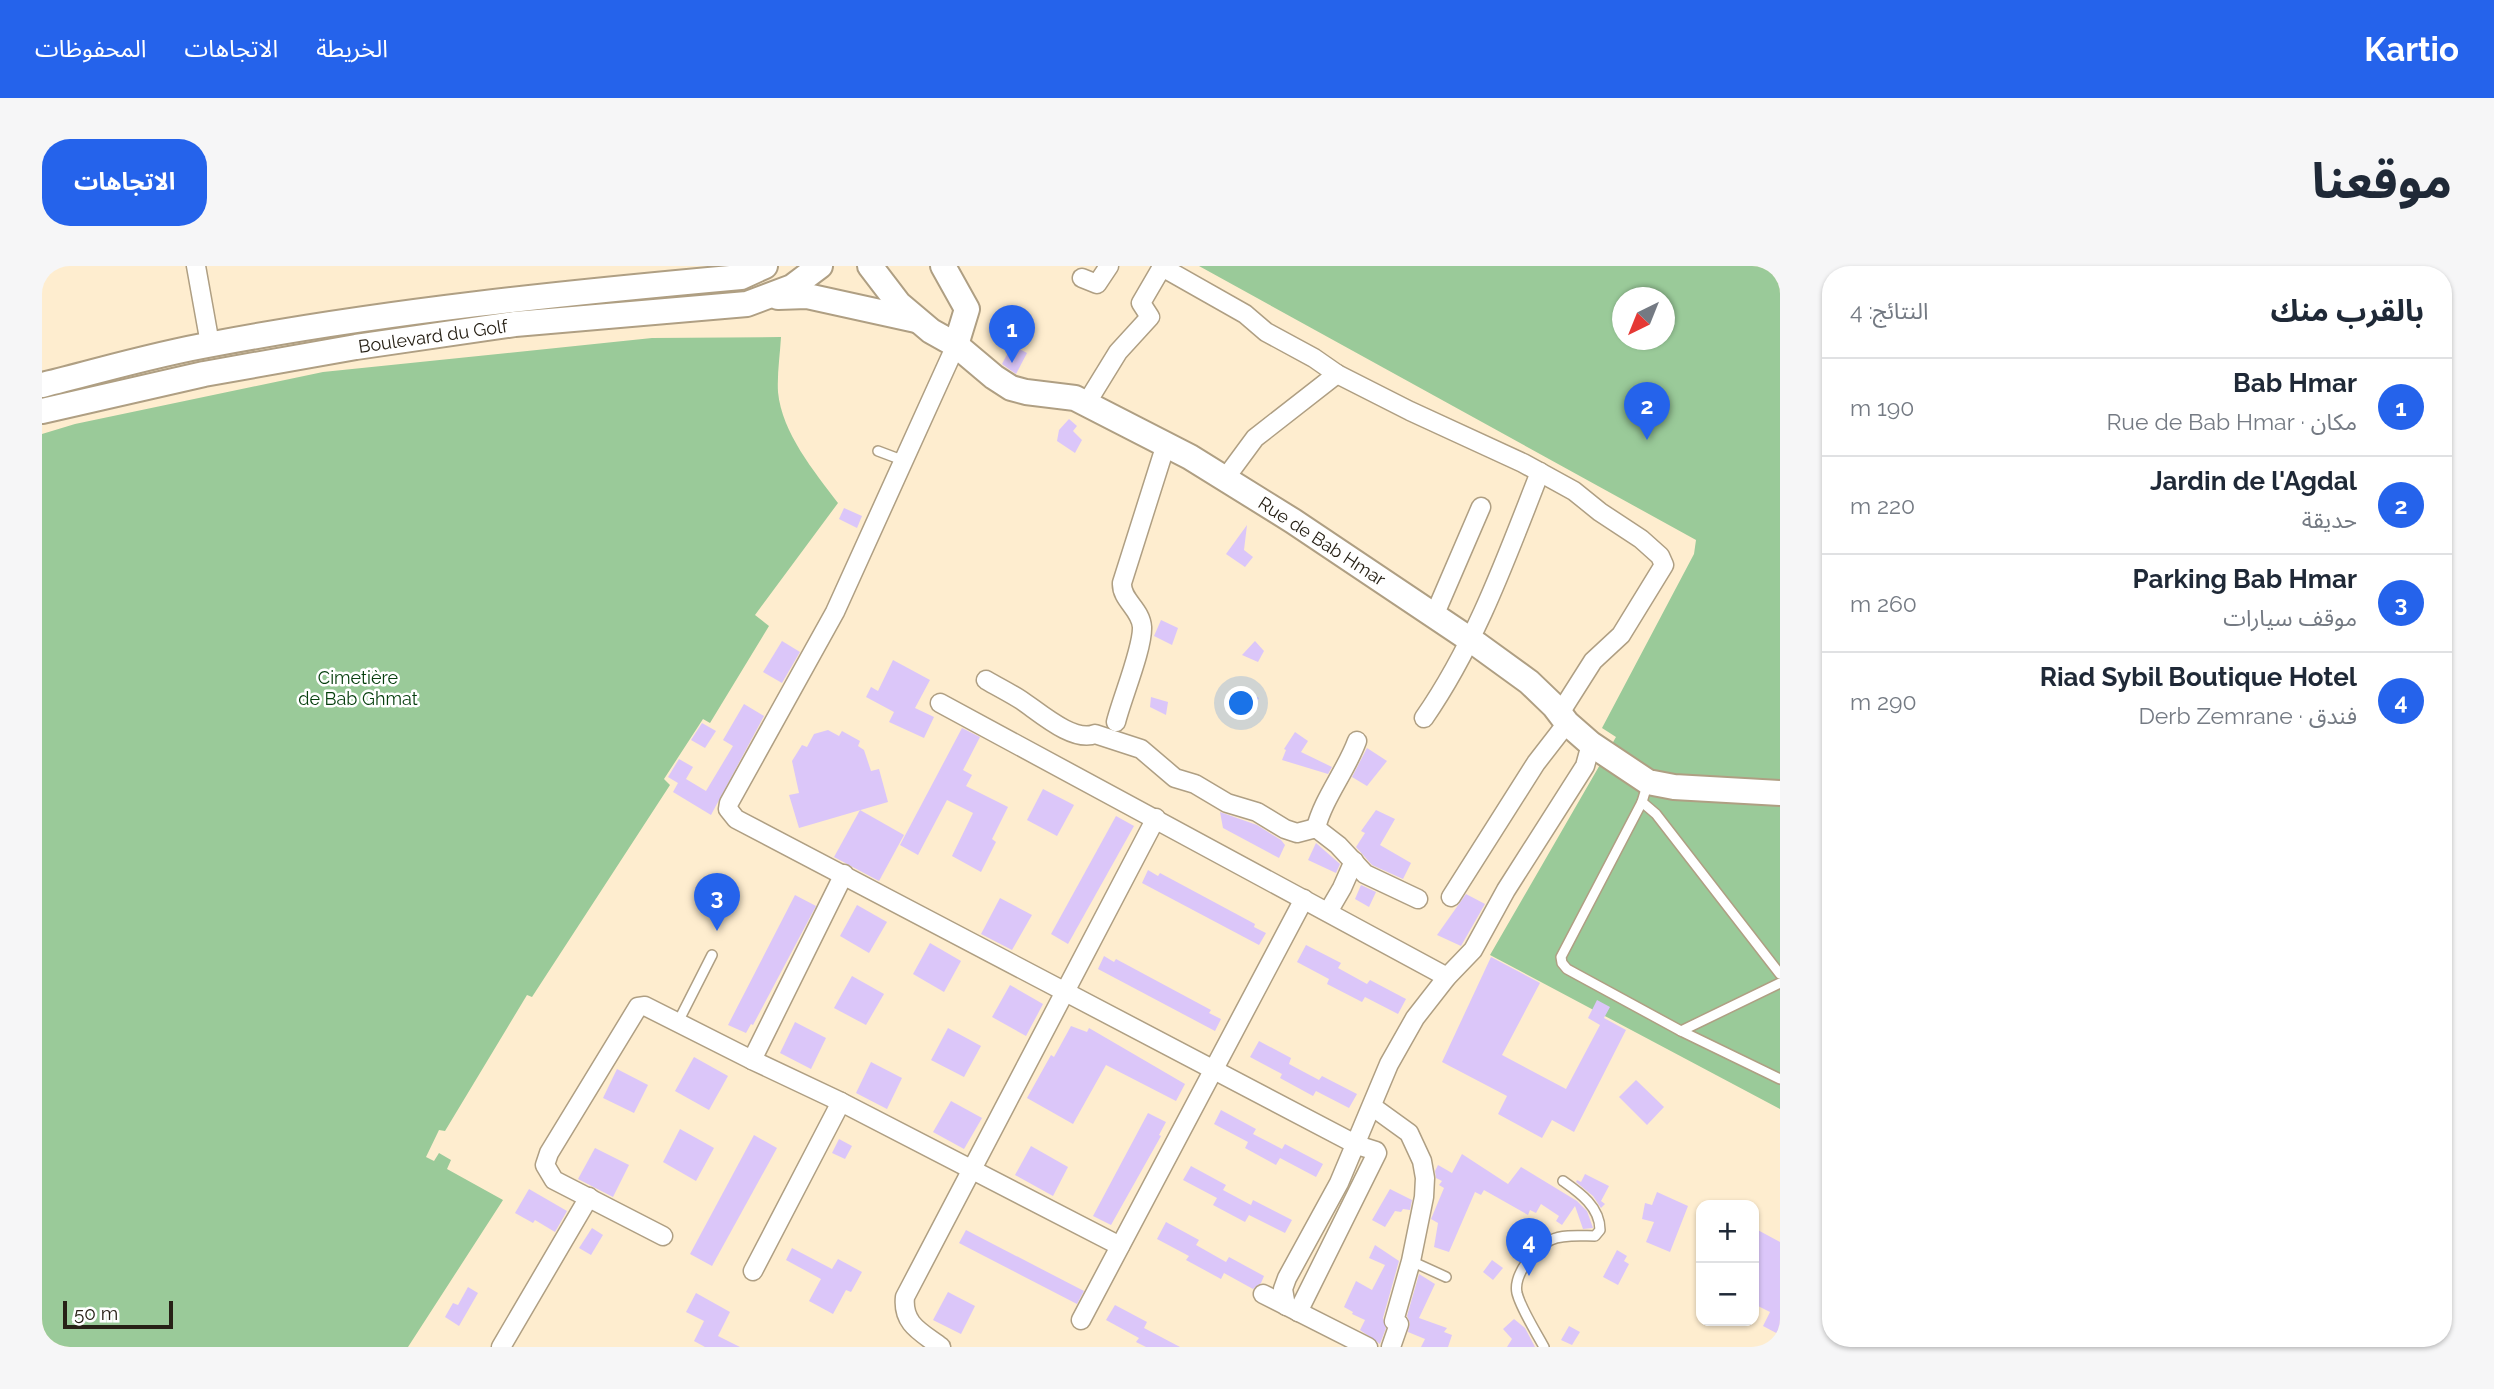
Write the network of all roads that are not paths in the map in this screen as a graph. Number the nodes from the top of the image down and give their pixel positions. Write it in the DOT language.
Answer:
graph roads {
  1 [pos="196,266"];
  2 [pos="765,266"];
  3 [pos="820,266"];
  4 [pos="870,266"];
  5 [pos="943,266"];
  6 [pos="1109,266"];
  7 [pos="1153,270"];
  8 [pos="1082,278"];
  9 [pos="770,297"];
  10 [pos="916,320"];
  11 [pos="210,344"];
  12 [pos="956,345"];
  13 [pos="1337,374"];
  14 [pos="42,385"];
  15 [pos="1086,404"];
  16 [pos="42,411"];
  17 [pos="1166,444"];
  18 [pos="878,451"];
  19 [pos="902,460"];
  20 [pos="1541,472"];
  21 [pos="1224,480"];
  22 [pos="1481,507"];
  23 [pos="1434,616"];
  24 [pos="1471,639"];
  25 [pos="986,680"];
  26 [pos="940,703"];
  27 [pos="1424,718"];
  28 [pos="1563,718"];
  29 [pos="1116,722"];
  30 [pos="1357,741"];
  31 [pos="1591,744"];
  32 [pos="1645,792"];
  33 [pos="1780,793"];
  34 [pos="1156,818"];
  35 [pos="1316,828"];
  36 [pos="1354,860"];
  37 [pos="844,874"];
  38 [pos="1451,897"];
  39 [pos="1304,899"];
  40 [pos="1418,899"];
  41 [pos="1328,912"];
  42 [pos="712,955"];
  43 [pos="1780,974"];
  44 [pos="1447,977"];
  45 [pos="1780,983"];
  46 [pos="1065,992"];
  47 [pos="678,1022"];
  48 [pos="1681,1031"];
  49 [pos="752,1060"];
  50 [pos="1213,1070"];
  51 [pos="1780,1079"];
  52 [pos="841,1102"];
  53 [pos="1373,1107"];
  54 [pos="1357,1145"];
  55 [pos="971,1169"];
  56 [pos="1563,1181"];
  57 [pos="589,1197"];
  58 [pos="663,1236"];
  59 [pos="1120,1246"];
  60 [pos="1411,1261"];
  61 [pos="753,1271"];
  62 [pos="1446,1277"];
  63 [pos="1263,1294"];
  64 [pos="1292,1309"];
  65 [pos="1081,1320"];
  66 [pos="501,1347"];
  67 [pos="942,1347"];
  68 [pos="1368,1347"];
  69 [pos="1391,1347"];
  70 [pos="1544,1347"];
  1 -- 11 [label="street"];
  2 -- 11 [label="main road, Boulevard du Golf"];
  3 -- 9 [label="main road, Boulevard du Golf"];
  4 -- 10 [label="main road, Rue de Bab Hmar"];
  5 -- 12 [label="main road"];
  6 -- 8 [label="street"];
  7 -- 13 [label="street"];
  7 -- 15 [label="street"];
  9 -- 10 [label="main road"];
  9 -- 16 [label="main road, Boulevard du Golf"];
  10 -- 12 [label="main road, Rue de Bab Hmar"];
  11 -- 14 [label="main road, Boulevard du Golf"];
  12 -- 15 [label="main road, Rue de Bab Hmar"];
  12 -- 19 [label="street"];
  13 -- 20 [label="street"];
  13 -- 21 [label="street"];
  15 -- 17 [label="main road, Rue de Bab Hmar"];
  17 -- 21 [label="main road, Rue de Bab Hmar"];
  17 -- 29 [label="street"];
  18 -- 19 [label="lane"];
  19 -- 37 [label="street"];
  20 -- 24 [label="street"];
  20 -- 28 [label="street"];
  21 -- 23 [label="main road, Rue de Bab Hmar"];
  22 -- 23 [label="street"];
  23 -- 24 [label="main road, Rue de Bab Hmar"];
  24 -- 27 [label="street"];
  24 -- 28 [label="main road, Rue de Bab Hmar"];
  25 -- 35 [label="street"];
  26 -- 34 [label="street"];
  28 -- 31 [label="main road, Rue de Bab Hmar"];
  28 -- 38 [label="street"];
  30 -- 35 [label="street"];
  31 -- 32 [label="main road, Rue de Bab Hmar"];
  31 -- 44 [label="street"];
  32 -- 33 [label="main road, Rue de Bab Hmar"];
  32 -- 43 [label="lane"];
  32 -- 48 [label="lane"];
  34 -- 39 [label="street"];
  34 -- 46 [label="street"];
  35 -- 36 [label="street"];
  36 -- 40 [label="street"];
  36 -- 41 [label="street"];
  37 -- 46 [label="street"];
  37 -- 49 [label="street"];
  39 -- 41 [label="street"];
  39 -- 50 [label="street"];
  41 -- 44 [label="street"];
  42 -- 47 [label="lane"];
  44 -- 53 [label="street"];
  45 -- 48 [label="lane"];
  46 -- 50 [label="street"];
  46 -- 55 [label="street"];
  47 -- 49 [label="street"];
  47 -- 57 [label="street"];
  48 -- 51 [label="lane"];
  49 -- 52 [label="street"];
  50 -- 54 [label="street"];
  50 -- 59 [label="street"];
  52 -- 55 [label="street"];
  52 -- 61 [label="street"];
  53 -- 54 [label="street"];
  53 -- 60 [label="street"];
  54 -- 64 [label="street"];
  54 -- 64 [label="street"];
  55 -- 59 [label="street"];
  55 -- 67 [label="street"];
  56 -- 70 [label="lane"];
  57 -- 58 [label="street"];
  57 -- 66 [label="street"];
  59 -- 65 [label="street"];
  60 -- 62 [label="lane"];
  60 -- 69 [label="street"];
  63 -- 64 [label="street"];
  64 -- 68 [label="street"];
}
